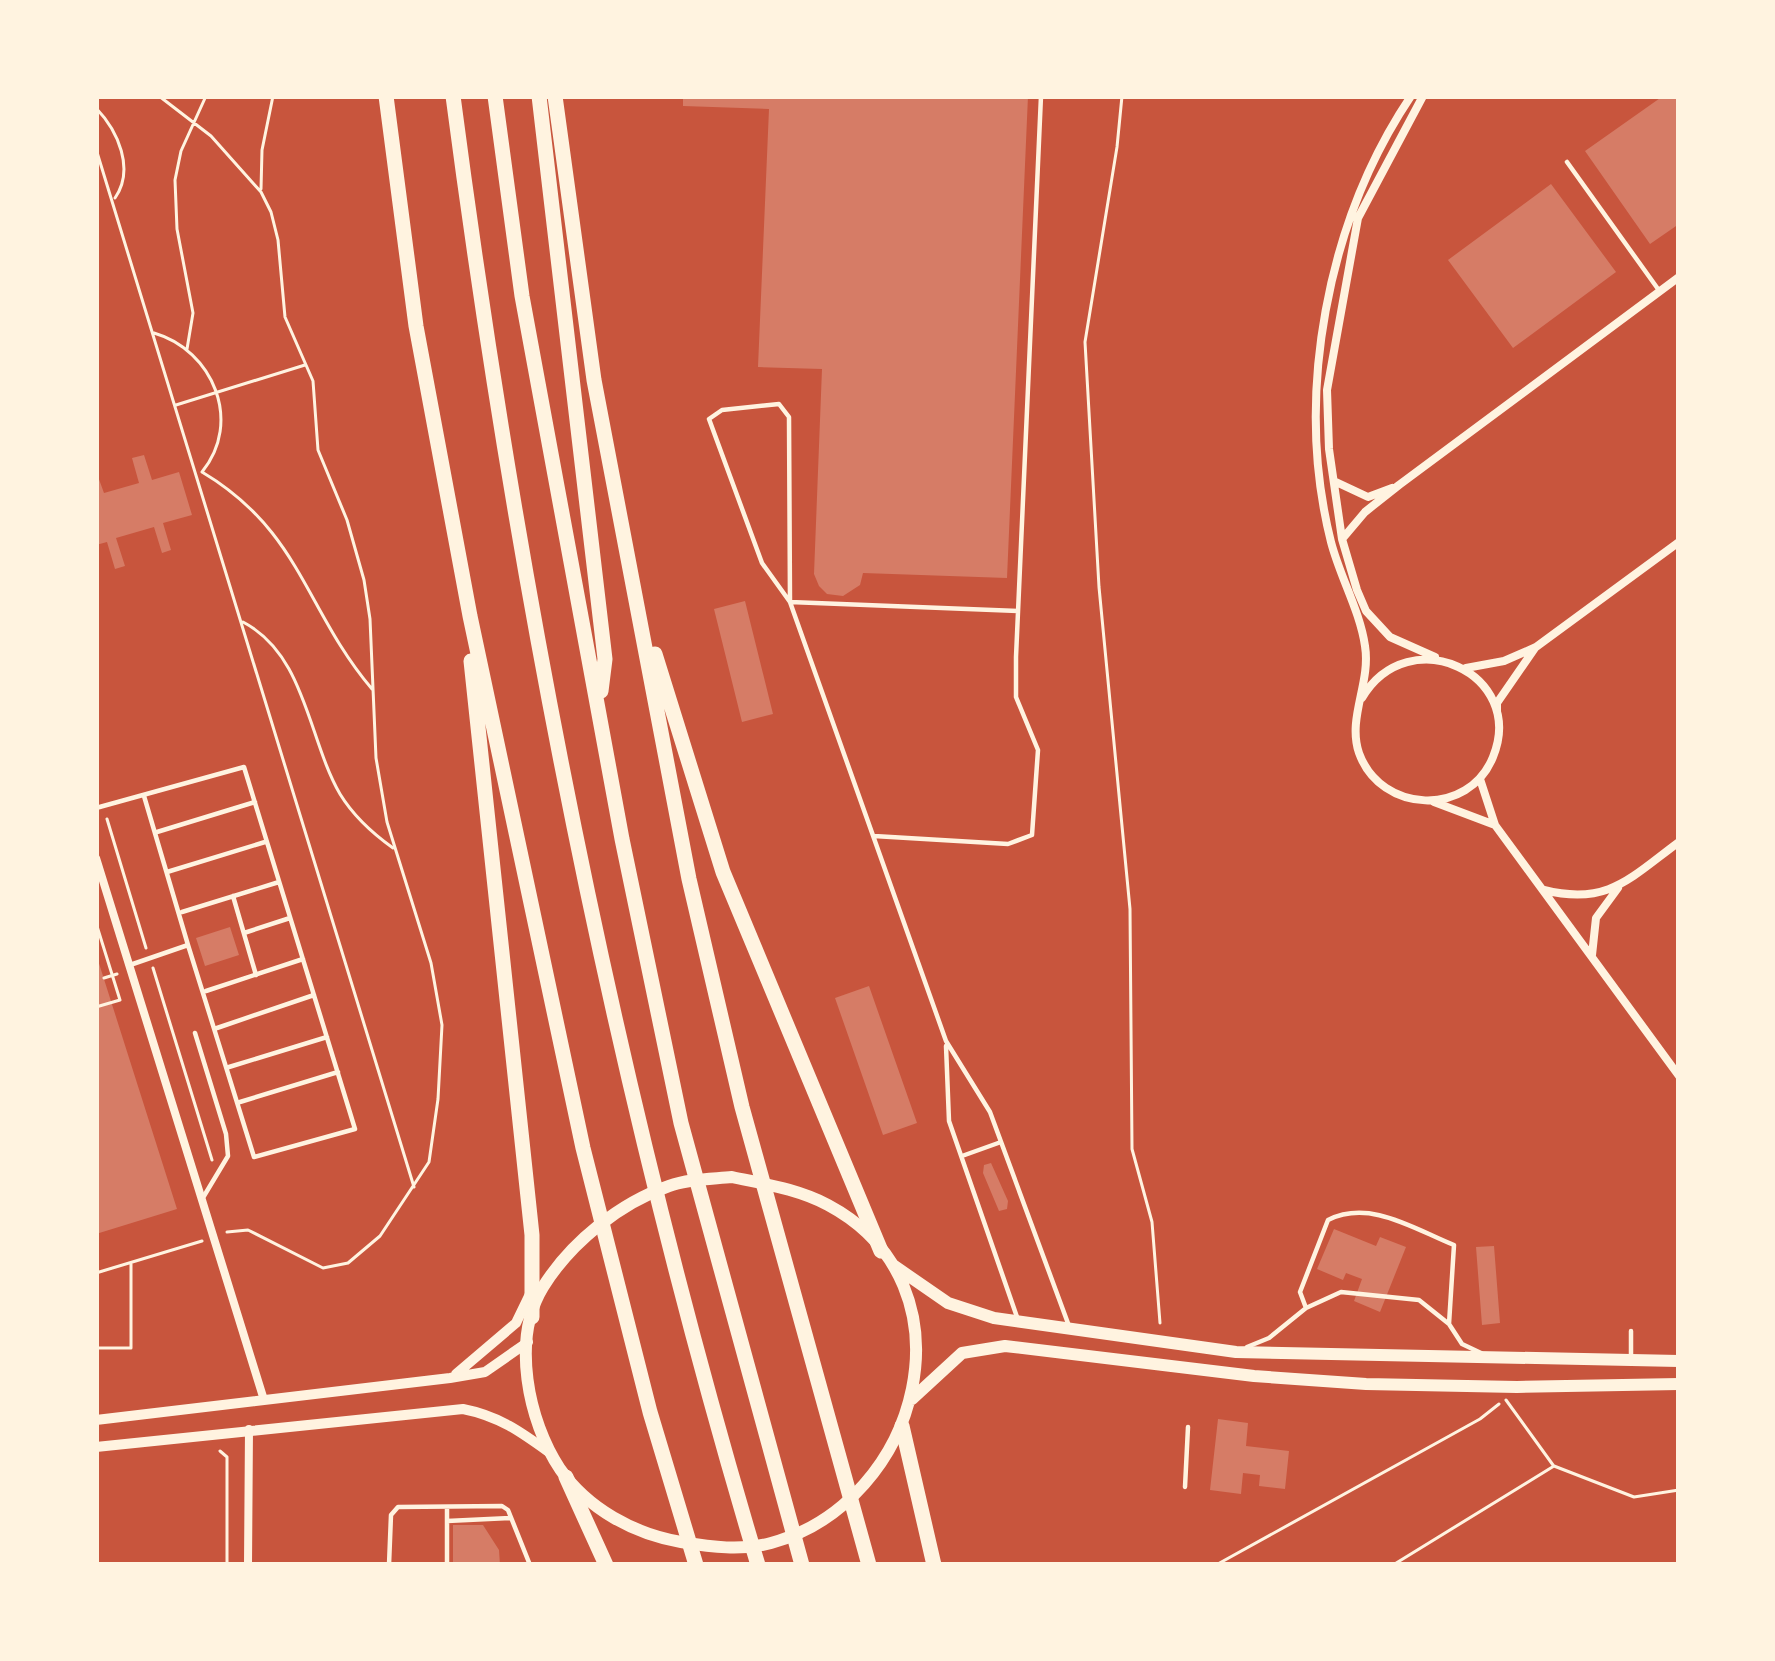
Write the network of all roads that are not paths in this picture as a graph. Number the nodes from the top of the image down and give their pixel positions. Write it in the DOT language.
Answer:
graph roads {
  1 [pos="386,96"];
  2 [pos="453,96"];
  3 [pos="496,96"];
  4 [pos="539,96"];
  5 [pos="558,96"];
  6 [pos="1042,96"];
  7 [pos="1411,96"];
  8 [pos="1423,96"];
  9 [pos="1567,162"];
  10 [pos="1679,277"];
  11 [pos="1659,291"];
  12 [pos="1336,482"];
  13 [pos="1399,485"];
  14 [pos="1342,539"];
  15 [pos="1679,542"];
  16 [pos="632,583"];
  17 [pos="790,602"];
  18 [pos="1019,611"];
  19 [pos="470,616"];
  20 [pos="1536,647"];
  21 [pos="1442,660"];
  22 [pos="1463,668"];
  23 [pos="1362,698"];
  24 [pos="599,706"];
  25 [pos="1498,719"];
  26 [pos="1480,779"];
  27 [pos="144,794"];
  28 [pos="255,802"];
  29 [pos="1432,802"];
  30 [pos="99,807"];
  31 [pos="1496,825"];
  32 [pos="155,833"];
  33 [pos="874,836"];
  34 [pos="267,842"];
  35 [pos="1679,842"];
  36 [pos="96,858"];
  37 [pos="167,872"];
  38 [pos="279,882"];
  39 [pos="1622,884"];
  40 [pos="1542,889"];
  41 [pos="233,896"];
  42 [pos="179,913"];
  43 [pos="290,918"];
  44 [pos="244,933"];
  45 [pos="188,945"];
  46 [pos="1592,957"];
  47 [pos="303,959"];
  48 [pos="130,965"];
  49 [pos="256,975"];
  50 [pos="204,992"];
  51 [pos="314,995"];
  52 [pos="215,1028"];
  53 [pos="195,1033"];
  54 [pos="326,1037"];
  55 [pos="946,1041"];
  56 [pos="227,1067"];
  57 [pos="338,1072"];
  58 [pos="1679,1076"];
  59 [pos="238,1103"];
  60 [pos="1001,1142"];
  61 [pos="962,1156"];
  62 [pos="203,1197"];
  63 [pos="885,1256"];
  64 [pos="532,1289"];
  65 [pos="1306,1308"];
  66 [pos="532,1317"];
  67 [pos="1018,1323"];
  68 [pos="1448,1324"];
  69 [pos="1071,1331"];
  70 [pos="1631,1331"];
  71 [pos="528,1342"];
  72 [pos="1236,1352"];
  73 [pos="1491,1359"];
  74 [pos="1631,1360"];
  75 [pos="1679,1361"];
  76 [pos="450,1378"];
  77 [pos="1679,1384"];
  78 [pos="263,1400"];
  79 [pos="911,1400"];
  80 [pos="96,1420"];
  81 [pos="902,1426"];
  82 [pos="1188,1426"];
  83 [pos="249,1430"];
  84 [pos="96,1448"];
  85 [pos="550,1453"];
  86 [pos="566,1477"];
  87 [pos="1186,1487"];
  88 [pos="447,1507"];
  89 [pos="512,1518"];
  90 [pos="447,1521"];
  91 [pos="248,1565"];
  92 [pos="389,1565"];
  93 [pos="447,1565"];
  94 [pos="530,1565"];
  95 [pos="606,1565"];
  96 [pos="696,1565"];
  97 [pos="758,1565"];
  98 [pos="802,1565"];
  99 [pos="869,1565"];
  100 [pos="934,1565"];
  1 -- 19 [label="highway"];
  2 -- 97 [label="highway"];
  3 -- 24 [label="highway"];
  4 -- 24 [label="highway"];
  5 -- 16 [label="highway"];
  6 -- 18 [label="lane"];
  7 -- 23 [label="street"];
  8 -- 12 [label="street"];
  9 -- 11 [label="lane"];
  10 -- 11 [label="street"];
  11 -- 13 [label="street"];
  12 -- 13 [label="street"];
  12 -- 14 [label="street"];
  13 -- 14 [label="street"];
  14 -- 21 [label="street"];
  15 -- 20 [label="street"];
  16 -- 63 [label="highway"];
  16 -- 99 [label="highway"];
  17 -- 17 [label="lane"];
  17 -- 18 [label="lane"];
  17 -- 33 [label="lane"];
  18 -- 33 [label="lane"];
  19 -- 64 [label="highway"];
  19 -- 96 [label="highway"];
  20 -- 22 [label="street"];
  20 -- 25 [label="street"];
  21 -- 22 [label="street"];
  21 -- 23 [label="street"];
  22 -- 25 [label="street"];
  23 -- 29 [label="street"];
  24 -- 98 [label="highway"];
  25 -- 26 [label="street"];
  26 -- 29 [label="street"];
  26 -- 31 [label="street"];
  27 -- 28 [label="lane"];
  27 -- 30 [label="lane"];
  27 -- 32 [label="lane"];
  28 -- 32 [label="lane"];
  28 -- 34 [label="lane"];
  29 -- 31 [label="street"];
  31 -- 40 [label="street"];
  32 -- 37 [label="lane"];
  33 -- 55 [label="lane"];
  34 -- 37 [label="lane"];
  34 -- 38 [label="lane"];
  35 -- 39 [label="street"];
  36 -- 48 [label="street"];
  37 -- 42 [label="lane"];
  38 -- 41 [label="lane"];
  38 -- 43 [label="lane"];
  39 -- 40 [label="street"];
  39 -- 46 [label="street"];
  40 -- 46 [label="street"];
  41 -- 42 [label="lane"];
  41 -- 44 [label="lane"];
  42 -- 45 [label="lane"];
  43 -- 44 [label="lane"];
  43 -- 47 [label="lane"];
  44 -- 49 [label="lane"];
  45 -- 48 [label="lane"];
  45 -- 50 [label="lane"];
  46 -- 58 [label="street"];
  47 -- 49 [label="lane"];
  47 -- 51 [label="lane"];
  48 -- 62 [label="street"];
  49 -- 50 [label="lane"];
  50 -- 52 [label="lane"];
  51 -- 52 [label="lane"];
  51 -- 54 [label="lane"];
  52 -- 56 [label="lane"];
  53 -- 62 [label="lane"];
  54 -- 56 [label="lane"];
  54 -- 57 [label="lane"];
  55 -- 60 [label="lane"];
  55 -- 61 [label="lane"];
  56 -- 59 [label="lane"];
  57 -- 59 [label="lane"];
  57 -- 59 [label="lane"];
  60 -- 61 [label="lane"];
  60 -- 69 [label="lane"];
  61 -- 67 [label="lane"];
  62 -- 78 [label="street"];
  63 -- 66 [label="main road"];
  63 -- 67 [label="main road"];
  63 -- 79 [label="main road"];
  64 -- 66 [label="highway"];
  64 -- 76 [label="street"];
  65 -- 68 [label="lane"];
  65 -- 68 [label="lane"];
  65 -- 72 [label="lane"];
  66 -- 71 [label="main road"];
  67 -- 69 [label="main road"];
  68 -- 73 [label="lane"];
  69 -- 72 [label="main road"];
  70 -- 74 [label="lane"];
  71 -- 76 [label="street"];
  71 -- 85 [label="main road"];
  72 -- 73 [label="main road"];
  73 -- 74 [label="main road"];
  74 -- 75 [label="main road"];
  76 -- 78 [label="street"];
  77 -- 79 [label="main road"];
  78 -- 80 [label="street"];
  79 -- 81 [label="main road"];
  81 -- 86 [label="main road"];
  81 -- 100 [label="highway"];
  82 -- 87 [label="lane"];
  83 -- 84 [label="street"];
  83 -- 85 [label="street"];
  83 -- 91 [label="street"];
  85 -- 86 [label="main road"];
  86 -- 95 [label="highway"];
  88 -- 89 [label="lane"];
  88 -- 90 [label="lane"];
  88 -- 92 [label="lane"];
  89 -- 90 [label="lane"];
  89 -- 94 [label="lane"];
  90 -- 93 [label="lane"];
}
